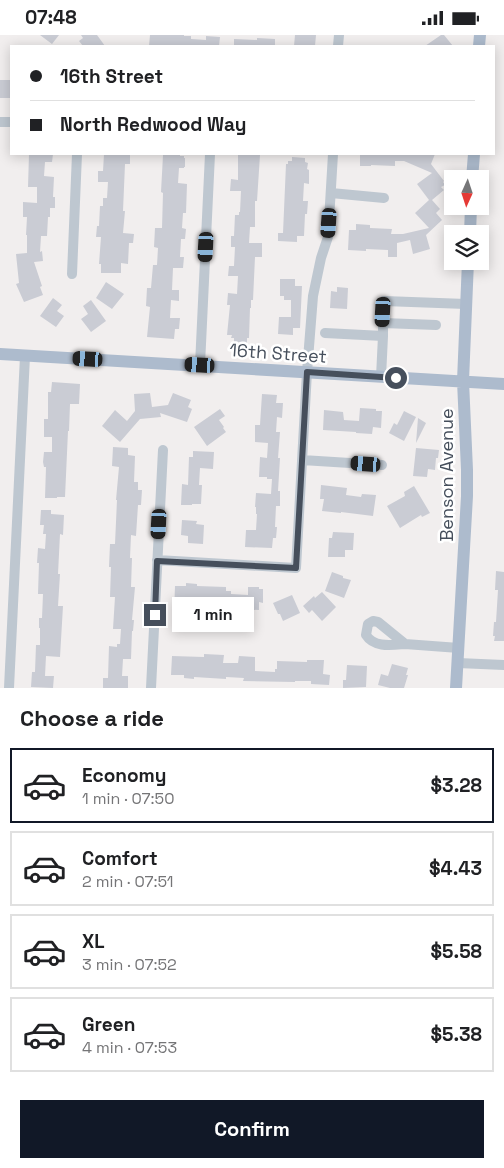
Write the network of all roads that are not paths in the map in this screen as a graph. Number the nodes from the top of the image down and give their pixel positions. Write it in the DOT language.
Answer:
graph roads {
  1 [pos="77,155"];
  2 [pos="210,155"];
  3 [pos="333,155"];
  4 [pos="474,155"];
  5 [pos="473,170"];
  6 [pos="331,193"];
  7 [pos="384,198"];
  8 [pos="468,270"];
  9 [pos="72,274"];
  10 [pos="466,304"];
  11 [pos="383,323"];
  12 [pos="436,325"];
  13 [pos="325,333"];
  14 [pos="382,336"];
  15 [pos="0,354"];
  16 [pos="25,356"];
  17 [pos="200,365"];
  18 [pos="307,372"];
  19 [pos="381,377"];
  20 [pos="463,381"];
  21 [pos="504,383"];
  22 [pos="163,451"];
  23 [pos="302,460"];
  24 [pos="382,465"];
  25 [pos="157,561"];
  26 [pos="405,644"];
  27 [pos="458,648"];
  28 [pos="458,663"];
  29 [pos="504,665"];
  30 [pos="8,688"];
  31 [pos="151,688"];
  32 [pos="456,688"];
  1 -- 9 [label="street"];
  2 -- 17 [label="street"];
  3 -- 6 [label="street"];
  4 -- 5 [label="main road"];
  6 -- 7 [label="street"];
  6 -- 18 [label="street"];
  8 -- 10 [label="main road, Benson Avenue"];
  10 -- 11 [label="street"];
  10 -- 20 [label="main road, Benson Avenue"];
  11 -- 12 [label="street"];
  11 -- 14 [label="street"];
  13 -- 14 [label="street"];
  14 -- 19 [label="street"];
  15 -- 16 [label="main road, 16th Street"];
  16 -- 17 [label="main road, 16th Street"];
  16 -- 30 [label="street"];
  17 -- 18 [label="main road, 16th Street"];
  18 -- 19 [label="main road, 16th Street"];
  18 -- 23 [label="street"];
  19 -- 20 [label="main road, 16th Street"];
  20 -- 21 [label="main road, 16th Street"];
  20 -- 27 [label="main road, Benson Avenue"];
  22 -- 25 [label="street"];
  23 -- 24 [label="street"];
  23 -- 25 [label="street"];
  25 -- 31 [label="street"];
  26 -- 27 [label="street"];
  27 -- 28 [label="main road, Benson Avenue"];
  28 -- 29 [label="street"];
  28 -- 32 [label="main road, Benson Avenue"];
}
